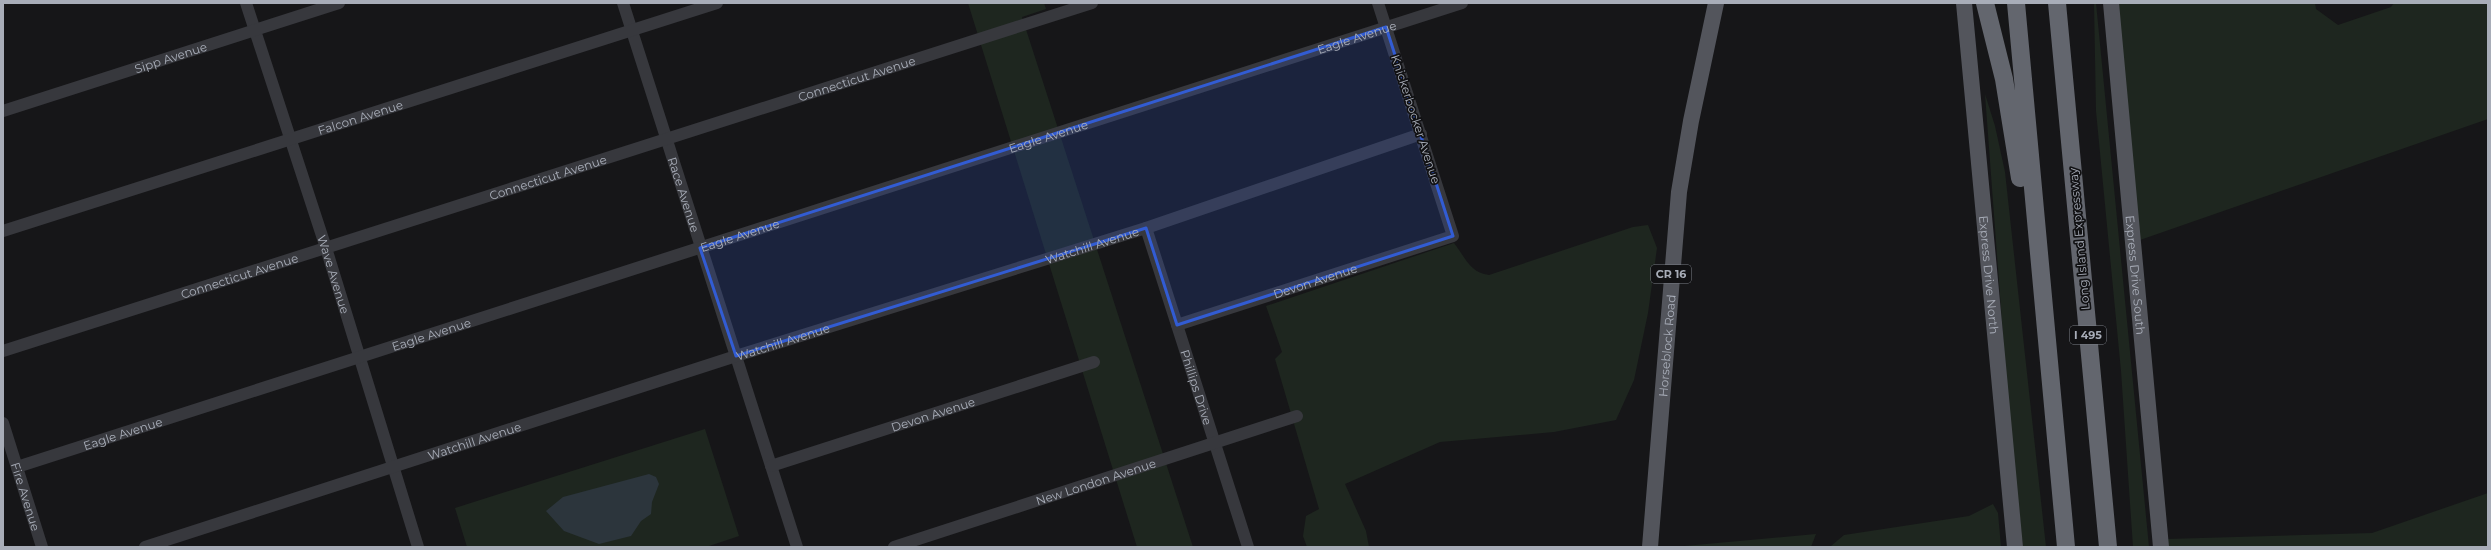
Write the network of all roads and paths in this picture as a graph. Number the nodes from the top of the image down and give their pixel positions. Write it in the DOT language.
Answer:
graph roads {
  1 [pos="246,3"];
  2 [pos="339,3"];
  3 [pos="623,3"];
  4 [pos="717,3"];
  5 [pos="1092,3"];
  6 [pos="1378,3"];
  7 [pos="1462,3"];
  8 [pos="1716,3"];
  9 [pos="1964,3"];
  10 [pos="1986,3"];
  11 [pos="2016,3"];
  12 [pos="2057,3"];
  13 [pos="2068,3"];
  14 [pos="2112,3"];
  15 [pos="1386,27"];
  16 [pos="255,30"];
  17 [pos="632,30"];
  18 [pos="3,111"];
  19 [pos="2068,123"];
  20 [pos="1421,134"];
  21 [pos="291,140"];
  22 [pos="666,141"];
  23 [pos="1146,228"];
  24 [pos="3,231"];
  25 [pos="1453,236"];
  26 [pos="326,248"];
  27 [pos="700,248"];
  28 [pos="1177,325"];
  29 [pos="2048,350"];
  30 [pos="3,351"];
  31 [pos="736,356"];
  32 [pos="360,358"];
  33 [pos="1094,362"];
  34 [pos="1297,416"];
  35 [pos="3,423"];
  36 [pos="1215,443"];
  37 [pos="771,466"];
  38 [pos="17,467"];
  39 [pos="393,468"];
  40 [pos="42,547"];
  41 [pos="145,547"];
  42 [pos="418,547"];
  43 [pos="797,547"];
  44 [pos="894,547"];
  45 [pos="1248,547"];
  46 [pos="1650,547"];
  47 [pos="2015,547"];
  48 [pos="2066,547"];
  49 [pos="2108,547"];
  50 [pos="2161,547"];
  1 -- 16 [label="street, Wave Avenue"];
  2 -- 16 [label="street, Sipp Avenue"];
  3 -- 17 [label="street, Race Avenue"];
  4 -- 17 [label="street, Falcon Avenue"];
  5 -- 22 [label="street, Connecticut Avenue"];
  6 -- 15 [label="street, Knickerbocker Avenue"];
  7 -- 15 [label="street, Eagle Avenue"];
  8 -- 46 [label="main road, Horseblock Road / CR 16"];
  9 -- 47 [label="main road, Express Drive North"];
  10 -- 29 [label="highway"];
  11 -- 29 [label="highway"];
  12 -- 19 [label="highway, Long Island Expressway / I 495"];
  13 -- 19 [label="highway"];
  14 -- 50 [label="main road, Express Drive South"];
  15 -- 20 [label="street, Knickerbocker Avenue"];
  15 -- 27 [label="street, Eagle Avenue"];
  16 -- 18 [label="street, Sipp Avenue"];
  16 -- 21 [label="street, Wave Avenue"];
  17 -- 21 [label="street, Falcon Avenue"];
  17 -- 22 [label="street, Race Avenue"];
  19 -- 49 [label="highway, Long Island Expressway / I 495"];
  20 -- 23 [label="street, Watchill Avenue"];
  20 -- 25 [label="street, Knickerbocker Avenue"];
  21 -- 24 [label="street, Falcon Avenue"];
  21 -- 26 [label="street, Wave Avenue"];
  22 -- 26 [label="street, Connecticut Avenue"];
  22 -- 27 [label="street, Race Avenue"];
  23 -- 28 [label="street, Phillips Drive"];
  23 -- 31 [label="street, Watchill Avenue"];
  25 -- 28 [label="street, Devon Avenue"];
  26 -- 30 [label="street, Connecticut Avenue"];
  26 -- 32 [label="street, Wave Avenue"];
  27 -- 31 [label="street, Race Avenue"];
  27 -- 32 [label="street, Eagle Avenue"];
  28 -- 36 [label="street, Phillips Drive"];
  29 -- 48 [label="highway"];
  31 -- 37 [label="street, Race Avenue"];
  31 -- 39 [label="street, Watchill Avenue"];
  32 -- 38 [label="street, Eagle Avenue"];
  32 -- 39 [label="street, Wave Avenue"];
  33 -- 37 [label="street, Devon Avenue"];
  34 -- 36 [label="street, New London Avenue"];
  35 -- 38 [label="street, Fire Avenue"];
  36 -- 44 [label="street, New London Avenue"];
  36 -- 45 [label="street, Phillips Drive"];
  37 -- 43 [label="street, Race Avenue"];
  38 -- 40 [label="street, Fire Avenue"];
  39 -- 41 [label="street, Watchill Avenue"];
  39 -- 42 [label="street, Wave Avenue"];
}
